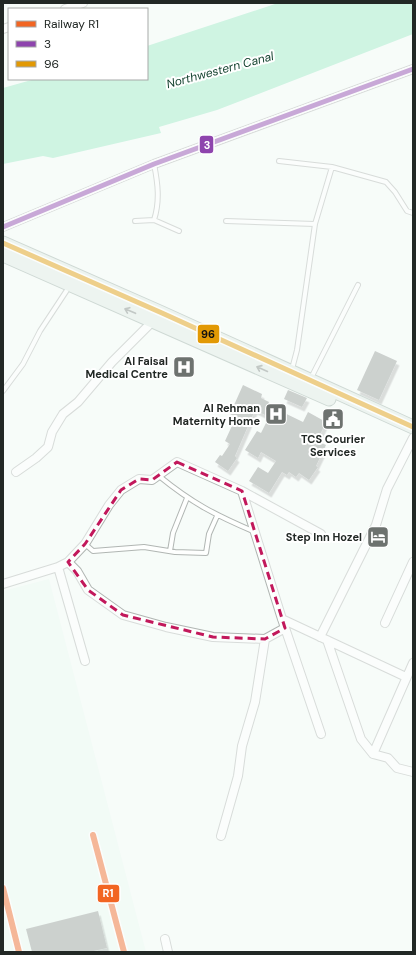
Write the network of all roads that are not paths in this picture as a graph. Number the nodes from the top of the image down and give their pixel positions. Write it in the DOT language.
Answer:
graph roads {
  1 [pos="83,3"];
  2 [pos="68,8"];
  3 [pos="413,69"];
  4 [pos="279,161"];
  5 [pos="154,164"];
  6 [pos="332,167"];
  7 [pos="413,213"];
  8 [pos="154,220"];
  9 [pos="135,221"];
  10 [pos="226,221"];
  11 [pos="315,224"];
  12 [pos="3,227"];
  13 [pos="179,231"];
  14 [pos="3,238"];
  15 [pos="9,246"];
  16 [pos="3,256"];
  17 [pos="70,285"];
  18 [pos="358,285"];
  19 [pos="157,317"];
  20 [pos="291,372"];
  21 [pos="310,380"];
  22 [pos="3,391"];
  23 [pos="413,427"];
  24 [pos="413,437"];
  25 [pos="16,472"];
  26 [pos="159,476"];
  27 [pos="242,491"];
  28 [pos="187,498"];
  29 [pos="217,516"];
  30 [pos="255,532"];
  31 [pos="321,534"];
  32 [pos="85,544"];
  33 [pos="170,551"];
  34 [pos="68,562"];
  35 [pos="413,562"];
  36 [pos="58,567"];
  37 [pos="3,584"];
  38 [pos="282,619"];
  39 [pos="385,623"];
  40 [pos="285,628"];
  41 [pos="265,639"];
  42 [pos="324,639"];
  43 [pos="85,661"];
  44 [pos="413,663"];
  45 [pos="406,677"];
  46 [pos="321,734"];
  47 [pos="373,754"];
  48 [pos="413,772"];
  49 [pos="221,836"];
  50 [pos="165,939"];
  51 [pos="168,952"];
  1 -- 2 [label="street"];
  3 -- 5 [label="street"];
  4 -- 6 [label="lane"];
  5 -- 8 [label="lane"];
  5 -- 12 [label="street"];
  6 -- 7 [label="lane"];
  6 -- 11 [label="lane"];
  8 -- 9 [label="lane"];
  8 -- 13 [label="lane"];
  10 -- 11 [label="lane"];
  11 -- 20 [label="lane"];
  14 -- 15 [label="main road"];
  15 -- 19 [label="main road"];
  16 -- 17 [label="main road"];
  19 -- 17 [label="main road, one-way"];
  17 -- 22 [label="lane"];
  18 -- 21 [label="lane"];
  19 -- 20 [label="main road"];
  24 -- 19 [label="main road, one-way"];
  19 -- 25 [label="street"];
  20 -- 21 [label="main road"];
  21 -- 23 [label="main road"];
  24 -- 42 [label="street"];
  26 -- 27 [label="street"];
  26 -- 28 [label="lane"];
  26 -- 32 [label="street"];
  27 -- 30 [label="street"];
  27 -- 31 [label="street"];
  28 -- 29 [label="lane"];
  28 -- 33 [label="lane"];
  29 -- 30 [label="lane"];
  29 -- 33 [label="lane"];
  30 -- 38 [label="street"];
  32 -- 33 [label="lane"];
  32 -- 34 [label="street"];
  34 -- 36 [label="street"];
  34 -- 41 [label="street"];
  35 -- 39 [label="street"];
  36 -- 37 [label="street"];
  36 -- 43 [label="street"];
  38 -- 40 [label="street"];
  38 -- 42 [label="street"];
  40 -- 41 [label="street"];
  40 -- 46 [label="street"];
  41 -- 49 [label="street"];
  42 -- 45 [label="street"];
  42 -- 47 [label="street"];
  44 -- 45 [label="street"];
  45 -- 47 [label="street"];
  47 -- 48 [label="street"];
  50 -- 51 [label="street"];
}
